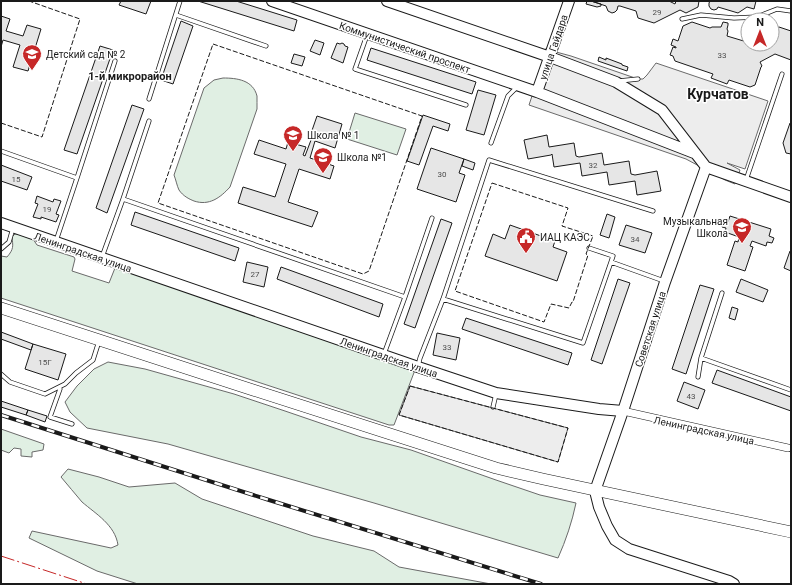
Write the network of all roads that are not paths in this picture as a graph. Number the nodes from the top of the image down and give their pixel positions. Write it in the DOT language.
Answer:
graph roads {
  1 [pos="180,1"];
  2 [pos="272,1"];
  3 [pos="387,1"];
  4 [pos="569,1"];
  5 [pos="791,11"];
  6 [pos="176,15"];
  7 [pos="682,19"];
  8 [pos="367,34"];
  9 [pos="266,46"];
  10 [pos="550,57"];
  11 [pos="116,61"];
  12 [pos="782,74"];
  13 [pos="638,79"];
  14 [pos="616,82"];
  15 [pos="519,86"];
  16 [pos="537,92"];
  17 [pos="149,99"];
  18 [pos="466,105"];
  19 [pos="149,121"];
  20 [pos="491,143"];
  21 [pos="1,151"];
  22 [pos="694,153"];
  23 [pos="706,167"];
  24 [pos="77,178"];
  25 [pos="745,181"];
  26 [pos="791,197"];
  27 [pos="123,199"];
  28 [pos="653,211"];
  29 [pos="432,218"];
  30 [pos="1,223"];
  31 [pos="14,228"];
  32 [pos="55,242"];
  33 [pos="589,248"];
  34 [pos="1,249"];
  35 [pos="102,258"];
  36 [pos="611,262"];
  37 [pos="665,282"];
  38 [pos="722,293"];
  39 [pos="405,297"];
  40 [pos="443,299"];
  41 [pos="1,308"];
  42 [pos="99,340"];
  43 [pos="383,355"];
  44 [pos="700,358"];
  45 [pos="418,367"];
  46 [pos="1,374"];
  47 [pos="698,377"];
  48 [pos="59,386"];
  49 [pos="791,390"];
  50 [pos="496,393"];
  51 [pos="493,407"];
  52 [pos="623,412"];
  53 [pos="72,424"];
  54 [pos="790,447"];
  55 [pos="595,491"];
  56 [pos="791,532"];
  57 [pos="734,584"];
  1 -- 6 [label="lane"];
  2 -- 8 [label="street, Коммунистический проспект"];
  3 -- 10 [label="street"];
  4 -- 10 [label="street, улица Гайдара"];
  5 -- 7 [label="lane"];
  6 -- 9 [label="lane"];
  6 -- 17 [label="lane"];
  8 -- 15 [label="street, Коммунистический проспект"];
  8 -- 18 [label="lane"];
  10 -- 14 [label="street"];
  10 -- 16 [label="street, улица Гайдара"];
  11 -- 24 [label="lane"];
  12 -- 25 [label="lane"];
  13 -- 14 [label="lane"];
  14 -- 22 [label="street"];
  15 -- 16 [label="street, Коммунистический проспект"];
  15 -- 20 [label="lane"];
  16 -- 22 [label="street, Коммунистический проспект"];
  19 -- 27 [label="lane"];
  21 -- 24 [label="lane"];
  22 -- 23 [label="street"];
  23 -- 25 [label="street"];
  23 -- 37 [label="street, Советская улица"];
  24 -- 32 [label="lane"];
  25 -- 26 [label="street"];
  27 -- 35 [label="lane"];
  27 -- 39 [label="lane"];
  28 -- 40 [label="lane"];
  29 -- 39 [label="lane"];
  30 -- 31 [label="street, Ленинградская улица"];
  31 -- 32 [label="street, Ленинградская улица"];
  31 -- 34 [label="lane"];
  32 -- 35 [label="street, Ленинградская улица"];
  33 -- 36 [label="lane"];
  35 -- 43 [label="street, Ленинградская улица"];
  36 -- 37 [label="lane"];
  36 -- 40 [label="lane"];
  37 -- 52 [label="street, Советская улица"];
  38 -- 44 [label="lane"];
  39 -- 43 [label="lane"];
  40 -- 45 [label="lane"];
  41 -- 42 [label="main road"];
  42 -- 48 [label="lane"];
  42 -- 55 [label="main road"];
  43 -- 45 [label="street, Ленинградская улица"];
  44 -- 47 [label="lane"];
  44 -- 49 [label="lane"];
  45 -- 50 [label="street, Ленинградская улица"];
  46 -- 48 [label="lane"];
  48 -- 53 [label="lane"];
  50 -- 51 [label="lane"];
  50 -- 52 [label="street, Ленинградская улица"];
  52 -- 54 [label="street, Ленинградская улица"];
  52 -- 55 [label="street, Советская улица"];
  55 -- 56 [label="main road"];
  55 -- 57 [label="street"];
}
